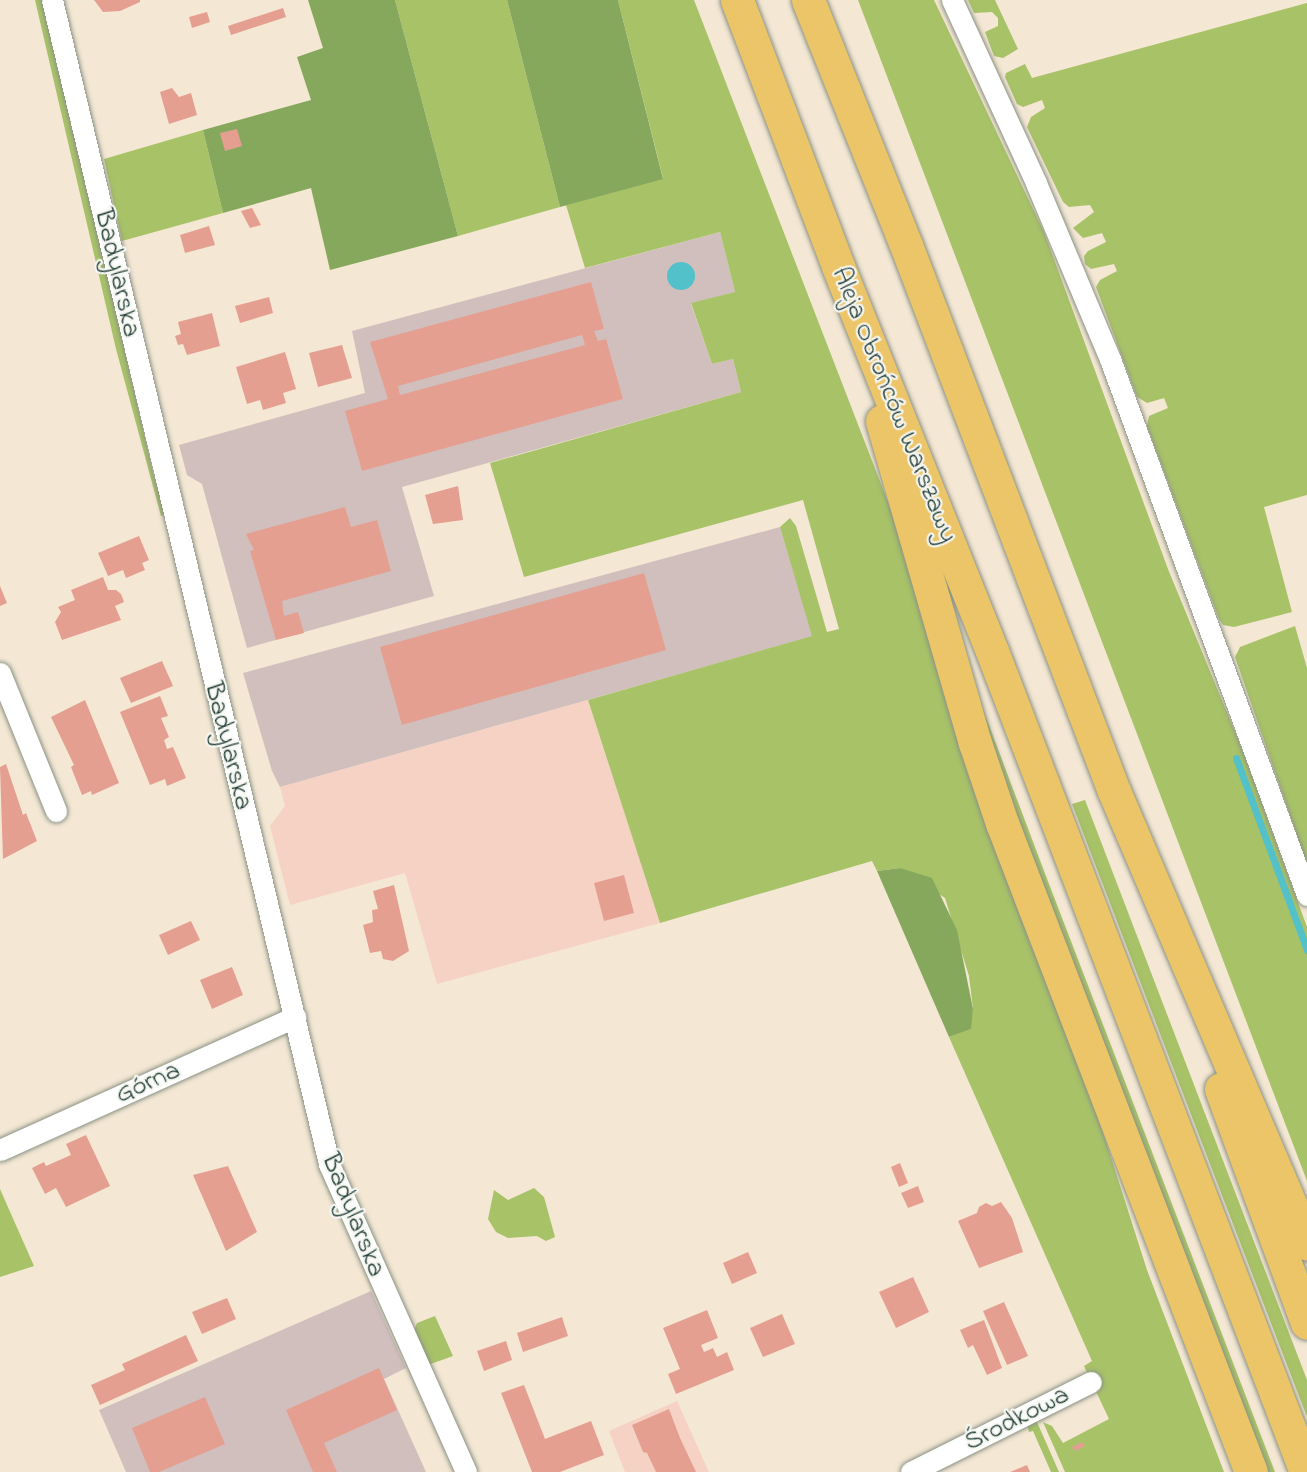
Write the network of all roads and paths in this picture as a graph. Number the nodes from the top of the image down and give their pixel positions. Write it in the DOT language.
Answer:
graph roads {
  1 [pos="52,0"];
  2 [pos="737,0"];
  3 [pos="808,0"];
  4 [pos="952,0"];
  5 [pos="838,266"];
  6 [pos="0,673"];
  7 [pos="1118,800"];
  8 [pos="56,811"];
  9 [pos="1307,895"];
  10 [pos="296,1017"];
  11 [pos="0,1150"];
  12 [pos="1307,1244"];
  13 [pos="1307,1323"];
  14 [pos="1091,1382"];
  15 [pos="466,1472"];
  16 [pos="911,1472"];
  17 [pos="1251,1472"];
  18 [pos="1306,1472"];
  1 -- 10 [label="street, Badylarska"];
  2 -- 5 [label="main road, Aleja Obrońców Warszawy"];
  3 -- 7 [label="main road"];
  4 -- 9 [label="street"];
  5 -- 17 [label="main road"];
  5 -- 18 [label="main road, Aleja Obrońców Warszawy"];
  6 -- 8 [label="street"];
  7 -- 12 [label="main road"];
  7 -- 13 [label="main road"];
  10 -- 11 [label="street, Górna"];
  10 -- 15 [label="street, Badylarska"];
  14 -- 16 [label="street, Środkowa"];
}
